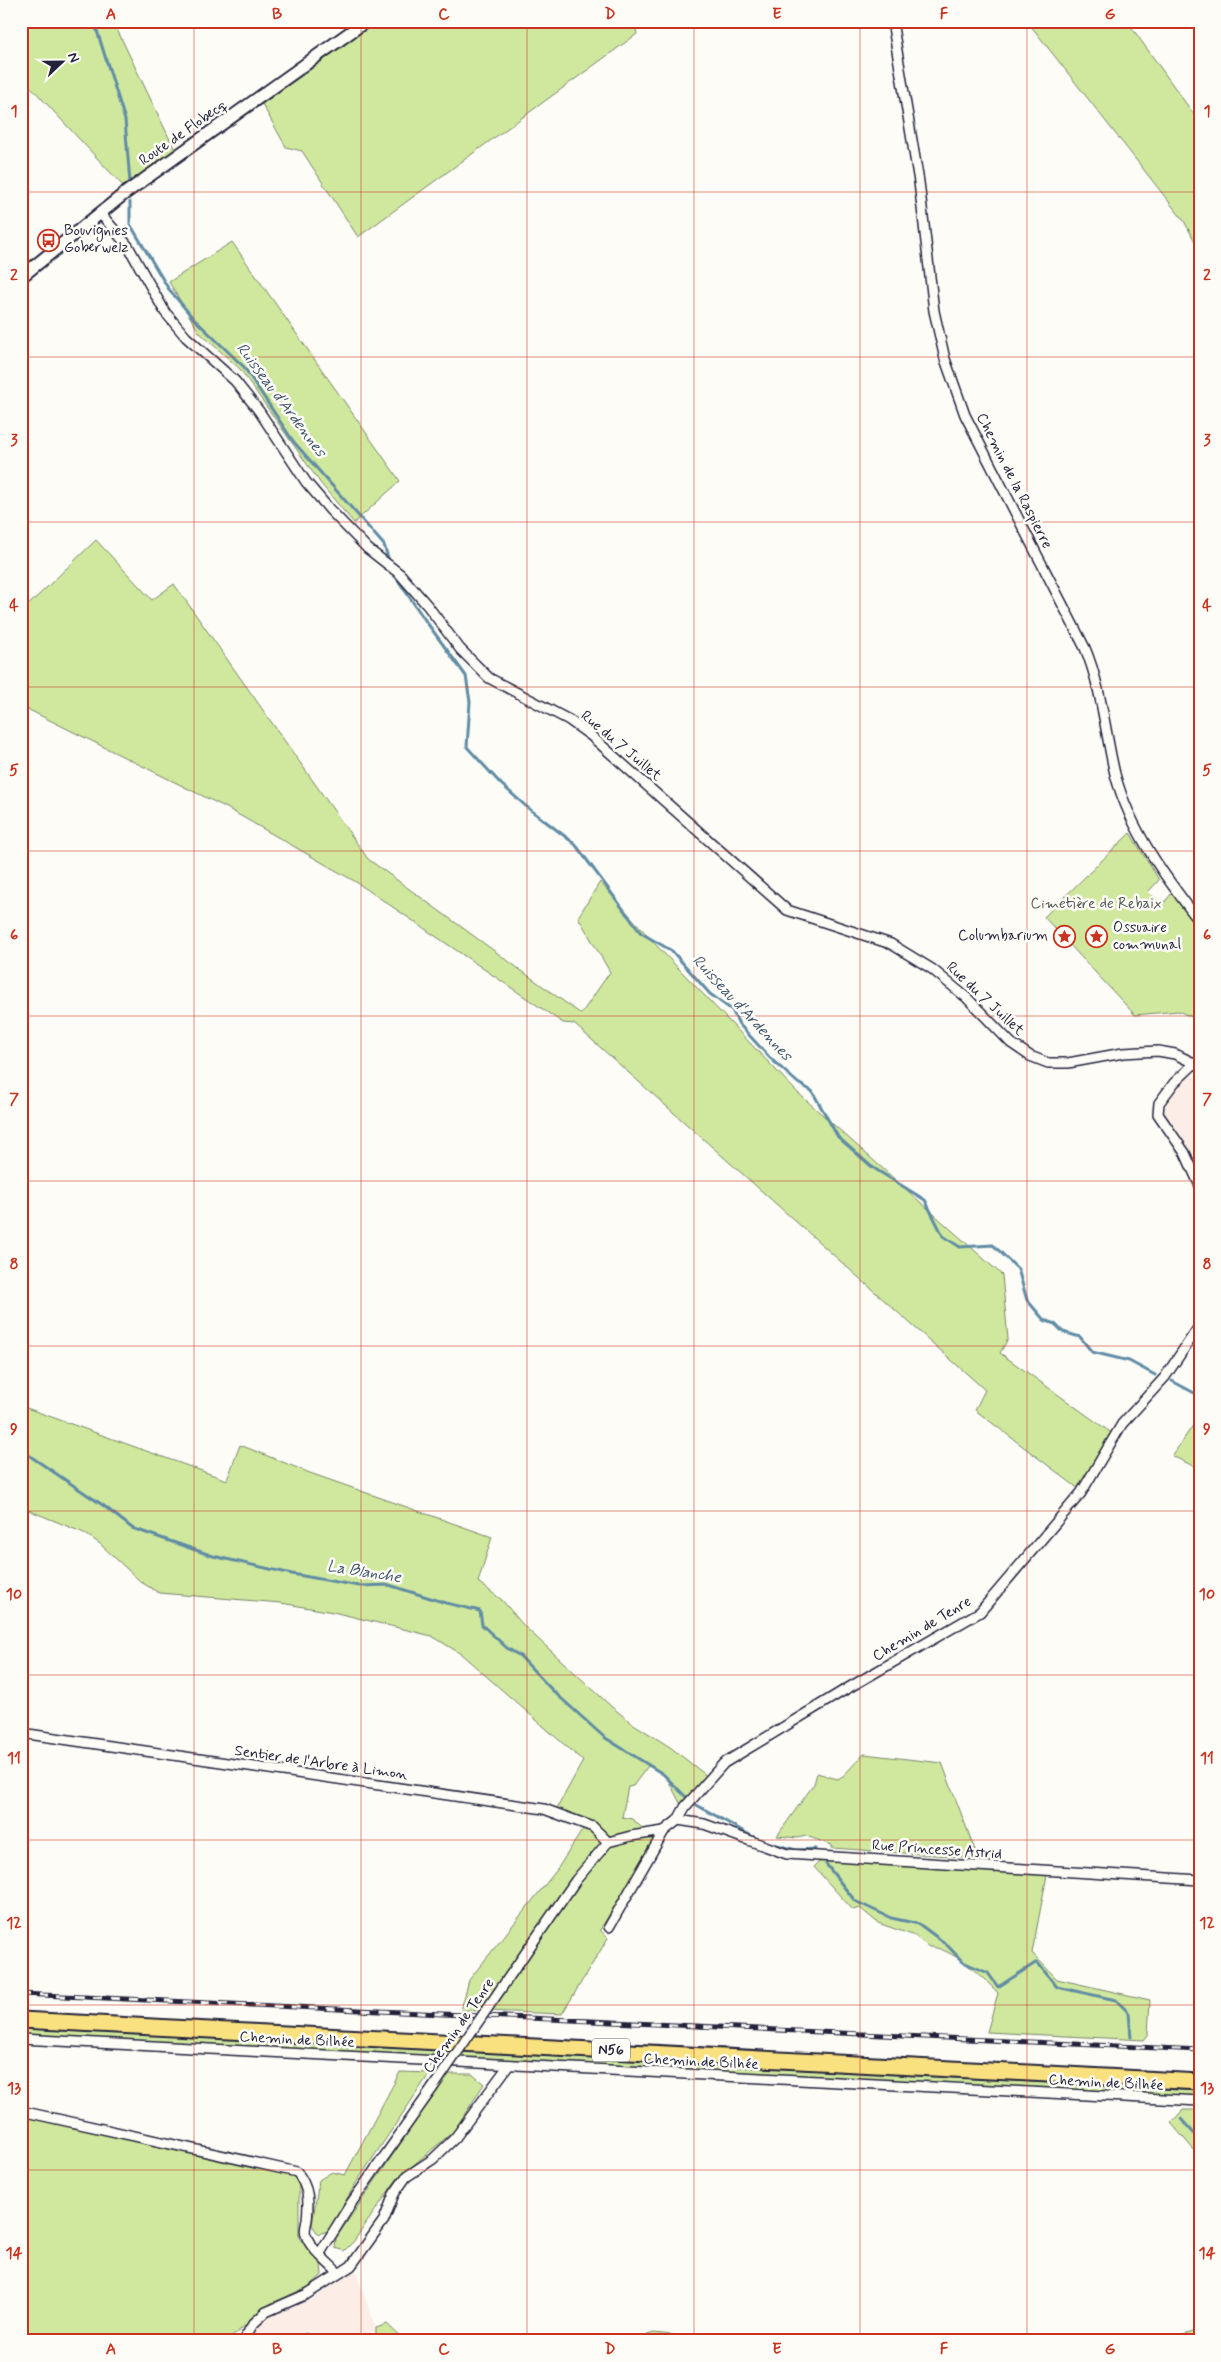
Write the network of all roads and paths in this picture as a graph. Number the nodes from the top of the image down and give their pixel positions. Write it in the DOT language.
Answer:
graph roads {
  1 [pos="366,21"];
  2 [pos="892,21"];
  3 [pos="100,213"];
  4 [pos="21,277"];
  5 [pos="1200,922"];
  6 [pos="1197,1065"];
  7 [pos="1200,1186"];
  8 [pos="1200,1324"];
  9 [pos="21,1733"];
  10 [pos="678,1820"];
  11 [pos="664,1832"];
  12 [pos="608,1842"];
  13 [pos="1200,1880"];
  14 [pos="609,1926"];
  15 [pos="21,2020"];
  16 [pos="21,2039"];
  17 [pos="509,2065"];
  18 [pos="1200,2082"];
  19 [pos="1200,2102"];
  20 [pos="21,2111"];
  21 [pos="320,2252"];
  22 [pos="338,2274"];
  23 [pos="243,2341"];
  1 -- 3 [label="street, Route de Flobecq"];
  2 -- 5 [label="street, Chemin de la Raspierre"];
  3 -- 4 [label="street, Route de Flobecq"];
  3 -- 6 [label="street, Rue du 7 Juillet"];
  6 -- 7 [label="street"];
  8 -- 10 [label="street, Chemin de Tenre"];
  9 -- 12 [label="street, Sentier de l'Arbre à Limon"];
  10 -- 11 [label="street, Chemin de Tenre"];
  10 -- 13 [label="street, Rue Princesse Astrid"];
  11 -- 12 [label="street"];
  11 -- 14 [label="street, Chemin de Tenre"];
  12 -- 21 [label="street, Chemin de Tenre, bridge"];
  15 -- 18 [label="highway, N56"];
  16 -- 17 [label="street, Chemin de Bilhée"];
  17 -- 19 [label="street, Chemin de Bilhée"];
  17 -- 22 [label="street"];
  20 -- 21 [label="street"];
  21 -- 22 [label="street"];
  22 -- 23 [label="street"];
}
